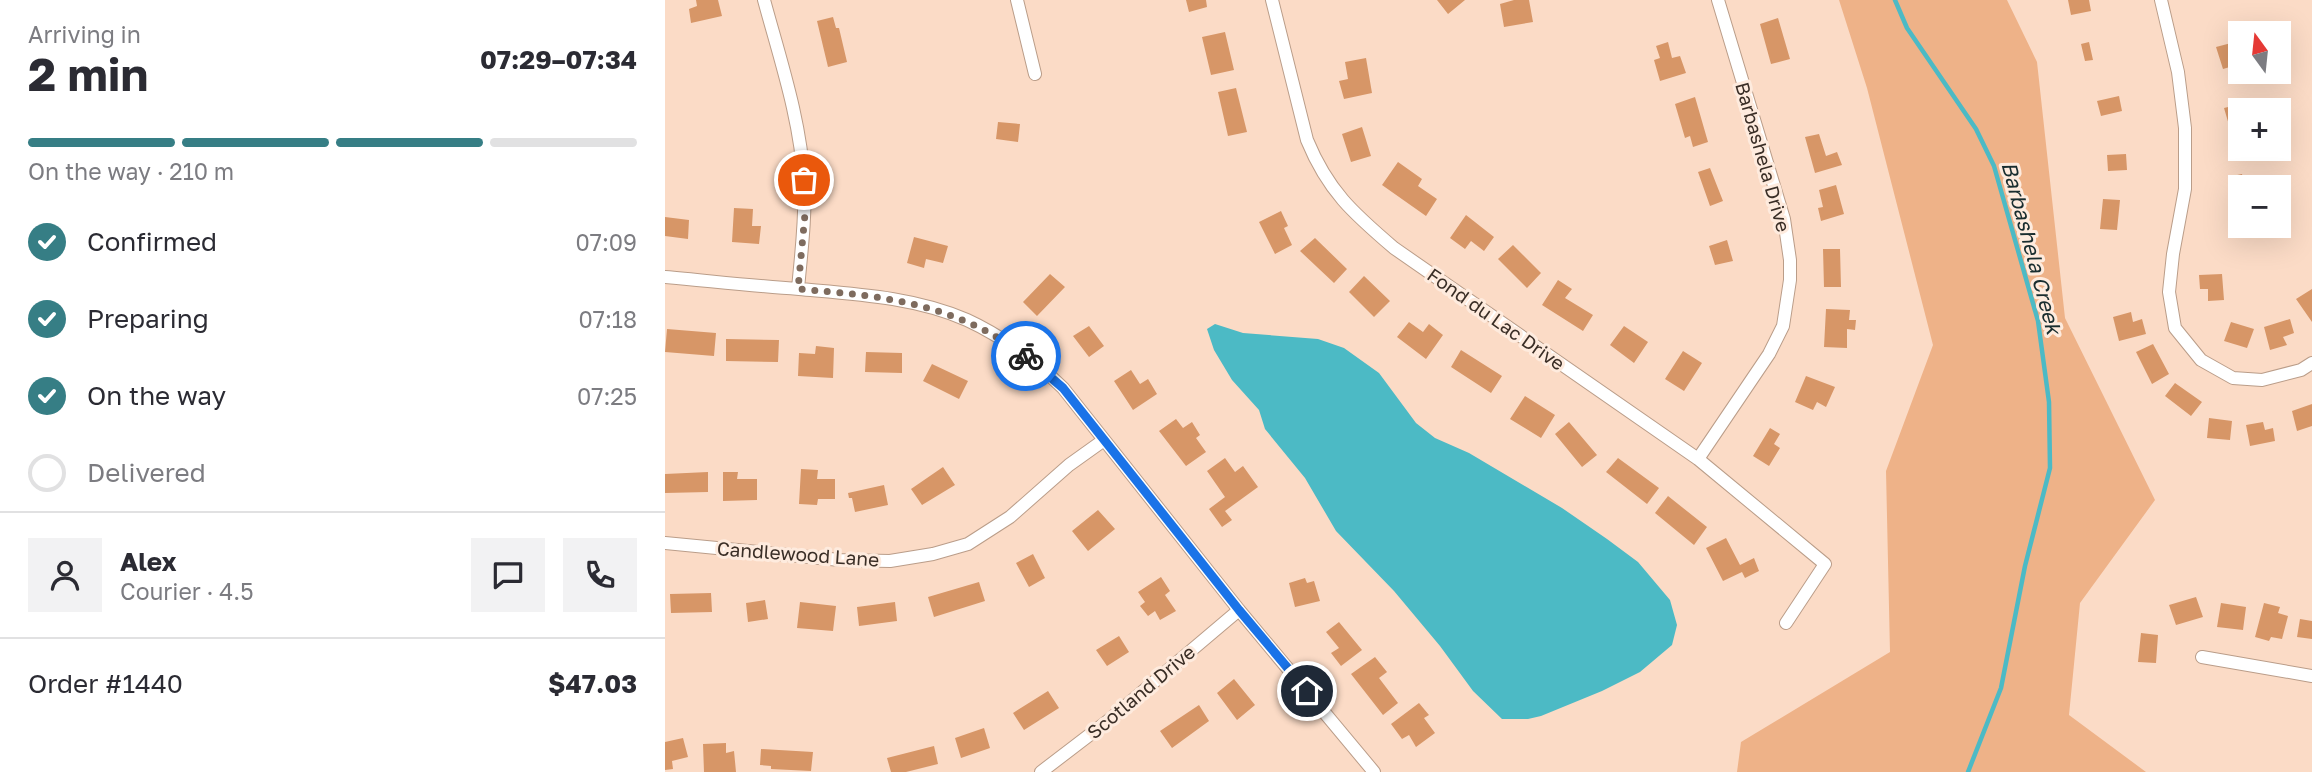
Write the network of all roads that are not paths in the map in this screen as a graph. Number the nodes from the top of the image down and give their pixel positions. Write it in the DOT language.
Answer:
graph roads {
  1 [pos="764,0"];
  2 [pos="1017,0"];
  3 [pos="1272,0"];
  4 [pos="1718,0"];
  5 [pos="2161,0"];
  6 [pos="1035,74"];
  7 [pos="665,277"];
  8 [pos="798,289"];
  9 [pos="2312,363"];
  10 [pos="1104,440"];
  11 [pos="1698,458"];
  12 [pos="665,543"];
  13 [pos="1239,610"];
  14 [pos="1786,623"];
  15 [pos="2202,657"];
  16 [pos="2312,676"];
  17 [pos="1041,772"];
  18 [pos="1374,772"];
  1 -- 8 [label="street"];
  2 -- 6 [label="street"];
  3 -- 11 [label="street, Fond du Lac Drive"];
  4 -- 11 [label="street, Barbashela Drive"];
  5 -- 9 [label="street"];
  7 -- 8 [label="street"];
  8 -- 10 [label="street"];
  10 -- 12 [label="street, Candlewood Lane"];
  10 -- 13 [label="street"];
  11 -- 14 [label="street, Fond du Lac Drive"];
  13 -- 17 [label="street, Scotland Drive"];
  13 -- 18 [label="street"];
  15 -- 16 [label="street"];
}
